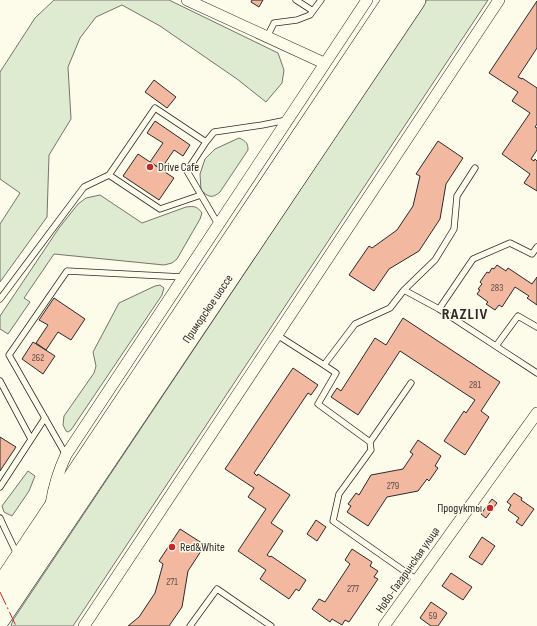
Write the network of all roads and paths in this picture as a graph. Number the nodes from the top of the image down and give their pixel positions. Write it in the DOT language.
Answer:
graph roads {
  1 [pos="187,0"];
  2 [pos="296,0"];
  3 [pos="321,0"];
  4 [pos="367,0"];
  5 [pos="393,0"];
  6 [pos="415,0"];
  7 [pos="499,0"];
  8 [pos="313,11"];
  9 [pos="267,37"];
  10 [pos="324,64"];
  11 [pos="287,120"];
  12 [pos="206,142"];
  13 [pos="475,168"];
  14 [pos="108,175"];
  15 [pos="201,195"];
  16 [pos="218,224"];
  17 [pos="537,247"];
  18 [pos="183,277"];
  19 [pos="404,290"];
  20 [pos="0,299"];
  21 [pos="439,309"];
  22 [pos="537,327"];
  23 [pos="277,335"];
  24 [pos="496,346"];
  25 [pos="324,365"];
  26 [pos="537,373"];
  27 [pos="0,381"];
  28 [pos="411,383"];
  29 [pos="537,413"];
  30 [pos="45,418"];
  31 [pos="31,438"];
  32 [pos="370,442"];
  33 [pos="66,455"];
  34 [pos="0,487"];
  35 [pos="48,517"];
  36 [pos="0,518"];
  37 [pos="20,559"];
  38 [pos="417,580"];
  39 [pos="0,589"];
  40 [pos="0,618"];
  41 [pos="84,626"];
  42 [pos="190,626"];
  43 [pos="271,626"];
  44 [pos="384,626"];
  1 -- 9 [label="street"];
  2 -- 8 [label="lane"];
  3 -- 8 [label="lane"];
  4 -- 10 [label="street"];
  5 -- 35 [label="highway, Приморское шоссе"];
  6 -- 40 [label="highway, Приморское шоссе"];
  7 -- 23 [label="street"];
  8 -- 9 [label="lane"];
  9 -- 10 [label="street"];
  10 -- 11 [label="street"];
  11 -- 12 [label="lane"];
  11 -- 16 [label="street"];
  12 -- 14 [label="lane"];
  12 -- 15 [label="lane"];
  13 -- 19 [label="lane"];
  14 -- 15 [label="lane"];
  14 -- 20 [label="lane"];
  15 -- 16 [label="lane"];
  16 -- 18 [label="street"];
  17 -- 21 [label="lane"];
  18 -- 30 [label="lane"];
  18 -- 33 [label="street"];
  19 -- 21 [label="lane"];
  19 -- 25 [label="lane"];
  21 -- 24 [label="lane"];
  22 -- 24 [label="lane"];
  23 -- 25 [label="lane"];
  23 -- 41 [label="street"];
  24 -- 26 [label="lane"];
  25 -- 32 [label="lane"];
  27 -- 31 [label="lane"];
  28 -- 32 [label="lane"];
  29 -- 38 [label="street, Ново-Гагаринская улица"];
  30 -- 31 [label="lane"];
  30 -- 33 [label="lane"];
  31 -- 34 [label="lane"];
  32 -- 38 [label="lane"];
  33 -- 35 [label="street"];
  35 -- 37 [label="highway, Приморское шоссе"];
  36 -- 37 [label="lane"];
  37 -- 39 [label="highway, Приморское шоссе"];
  38 -- 44 [label="street, Ново-Гагаринская улица"];
  42 -- 43 [label="lane"];
}
